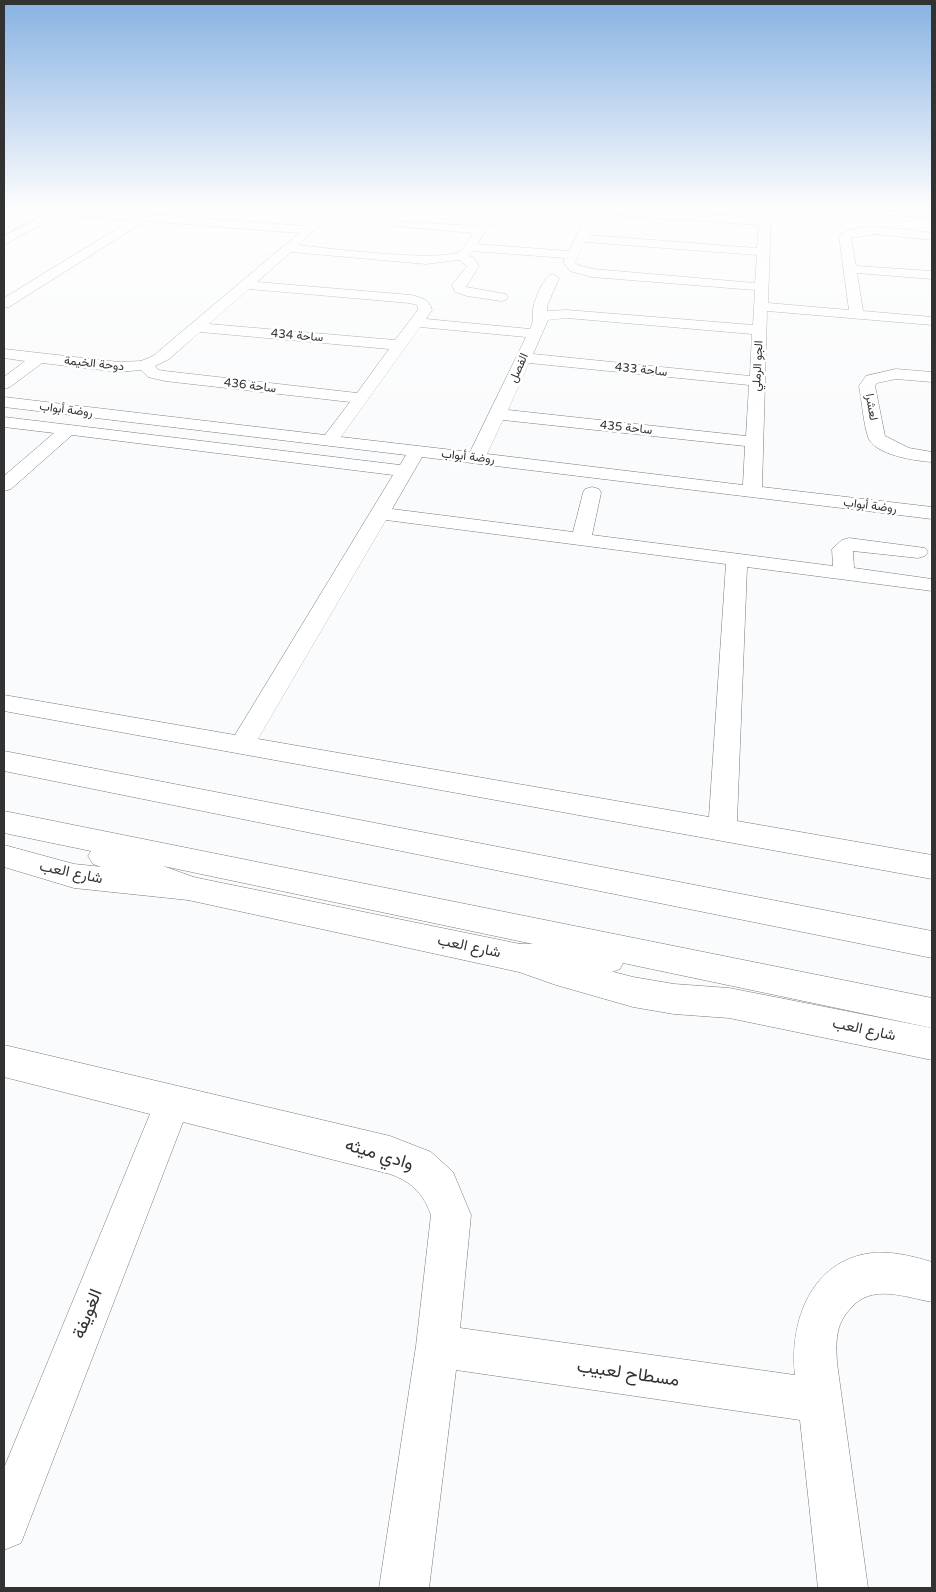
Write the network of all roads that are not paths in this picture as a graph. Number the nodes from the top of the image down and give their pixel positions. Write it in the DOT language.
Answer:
graph roads {
  1 [pos="35,284"];
  2 [pos="349,284"];
  3 [pos="460,284"];
  4 [pos="550,284"];
  5 [pos="652,284"];
  6 [pos="729,284"];
  7 [pos="852,284"];
  8 [pos="245,285"];
  9 [pos="761,287"];
  10 [pos="341,293"];
  11 [pos="501,297"];
  12 [pos="4,304"];
  13 [pos="760,306"];
  14 [pos="498,313"];
  15 [pos="857,314"];
  16 [pos="541,316"];
  17 [pos="643,321"];
  18 [pos="932,321"];
  19 [pos="416,322"];
  20 [pos="195,327"];
  21 [pos="490,329"];
  22 [pos="759,330"];
  23 [pos="535,334"];
  24 [pos="399,345"];
  25 [pos="4,354"];
  26 [pos="39,358"];
  27 [pos="524,358"];
  28 [pos="144,365"];
  29 [pos="932,377"];
  30 [pos="757,381"];
  31 [pos="4,384"];
  32 [pos="359,398"];
  33 [pos="4,402"];
  34 [pos="498,414"];
  35 [pos="4,422"];
  36 [pos="68,430"];
  37 [pos="329,442"];
  38 [pos="754,442"];
  39 [pos="418,451"];
  40 [pos="477,457"];
  41 [pos="932,457"];
  42 [pos="404,471"];
  43 [pos="4,485"];
  44 [pos="752,492"];
  45 [pos="592,493"];
  46 [pos="378,513"];
  47 [pos="932,513"];
  48 [pos="581,539"];
  49 [pos="925,549"];
  50 [pos="737,558"];
  51 [pos="844,573"];
  52 [pos="928,584"];
  53 [pos="4,702"];
  54 [pos="242,744"];
  55 [pos="4,761"];
  56 [pos="12,823"];
  57 [pos="722,830"];
  58 [pos="4,856"];
  59 [pos="932,867"];
  60 [pos="188,888"];
  61 [pos="932,945"];
  62 [pos="520,958"];
  63 [pos="675,960"];
  64 [pos="932,1013"];
  65 [pos="932,1044"];
  66 [pos="4,1061"];
  67 [pos="173,1102"];
  68 [pos="932,1282"];
  69 [pos="437,1346"];
  70 [pos="819,1401"];
  71 [pos="4,1526"];
  72 [pos="404,1588"];
  73 [pos="843,1588"];
  1 -- 12 [label="street"];
  2 -- 10 [label="street"];
  3 -- 11 [label="street"];
  4 -- 16 [label="street, الفصل"];
  5 -- 17 [label="street"];
  6 -- 9 [label="street"];
  7 -- 15 [label="street"];
  8 -- 10 [label="street"];
  8 -- 20 [label="street, دوحة الخيمة"];
  9 -- 13 [label="street, الجو الرملي"];
  10 -- 19 [label="street"];
  13 -- 15 [label="street"];
  13 -- 22 [label="street, الجو الرملي"];
  14 -- 21 [label="street"];
  15 -- 18 [label="street"];
  16 -- 17 [label="street"];
  16 -- 23 [label="street, الفصل"];
  17 -- 22 [label="street"];
  19 -- 21 [label="street"];
  19 -- 24 [label="street"];
  20 -- 24 [label="street, ساحة 434"];
  20 -- 28 [label="street, دوحة الخيمة"];
  21 -- 23 [label="street"];
  22 -- 30 [label="street, الجو الرملي"];
  23 -- 27 [label="street, الفصل"];
  24 -- 32 [label="street"];
  25 -- 26 [label="street, دوحة الخيمة"];
  26 -- 28 [label="street, دوحة الخيمة"];
  26 -- 31 [label="street"];
  27 -- 30 [label="street, ساحة 433"];
  27 -- 34 [label="street, الفصل"];
  28 -- 32 [label="street, ساحة 436"];
  29 -- 41 [label="street, لعشرا"];
  30 -- 38 [label="street, الجو الرملي"];
  32 -- 37 [label="street"];
  33 -- 37 [label="street, روضة أبواب"];
  34 -- 38 [label="street, ساحة 435"];
  34 -- 40 [label="street, الفصل"];
  35 -- 36 [label="street"];
  36 -- 42 [label="street"];
  36 -- 43 [label="street"];
  37 -- 39 [label="street, روضة أبواب"];
  38 -- 44 [label="street, الجو الرملي"];
  39 -- 40 [label="street, روضة أبواب"];
  39 -- 42 [label="street"];
  40 -- 44 [label="street, روضة أبواب"];
  42 -- 46 [label="street"];
  44 -- 47 [label="street, روضة أبواب"];
  45 -- 48 [label="street"];
  46 -- 48 [label="street"];
  46 -- 54 [label="street"];
  48 -- 50 [label="street"];
  49 -- 51 [label="street"];
  49 -- 52 [label="street"];
  50 -- 51 [label="street"];
  50 -- 57 [label="street"];
  51 -- 52 [label="street"];
  53 -- 54 [label="street"];
  54 -- 57 [label="street"];
  55 -- 61 [label="street"];
  56 -- 60 [label="street"];
  56 -- 63 [label="street, شارع العب"];
  57 -- 59 [label="street"];
  58 -- 60 [label="street, شارع العب"];
  60 -- 62 [label="street, شارع العب"];
  62 -- 63 [label="street"];
  62 -- 65 [label="street, شارع العب"];
  63 -- 64 [label="street, شارع العب"];
  66 -- 67 [label="street, وادي ميثه"];
  67 -- 69 [label="street, وادي ميثه"];
  67 -- 71 [label="street, الغويفة"];
  68 -- 70 [label="street"];
  69 -- 70 [label="street, مسطاح لعبيب"];
  69 -- 72 [label="street, وادي ميثه"];
  70 -- 73 [label="street"];
}
